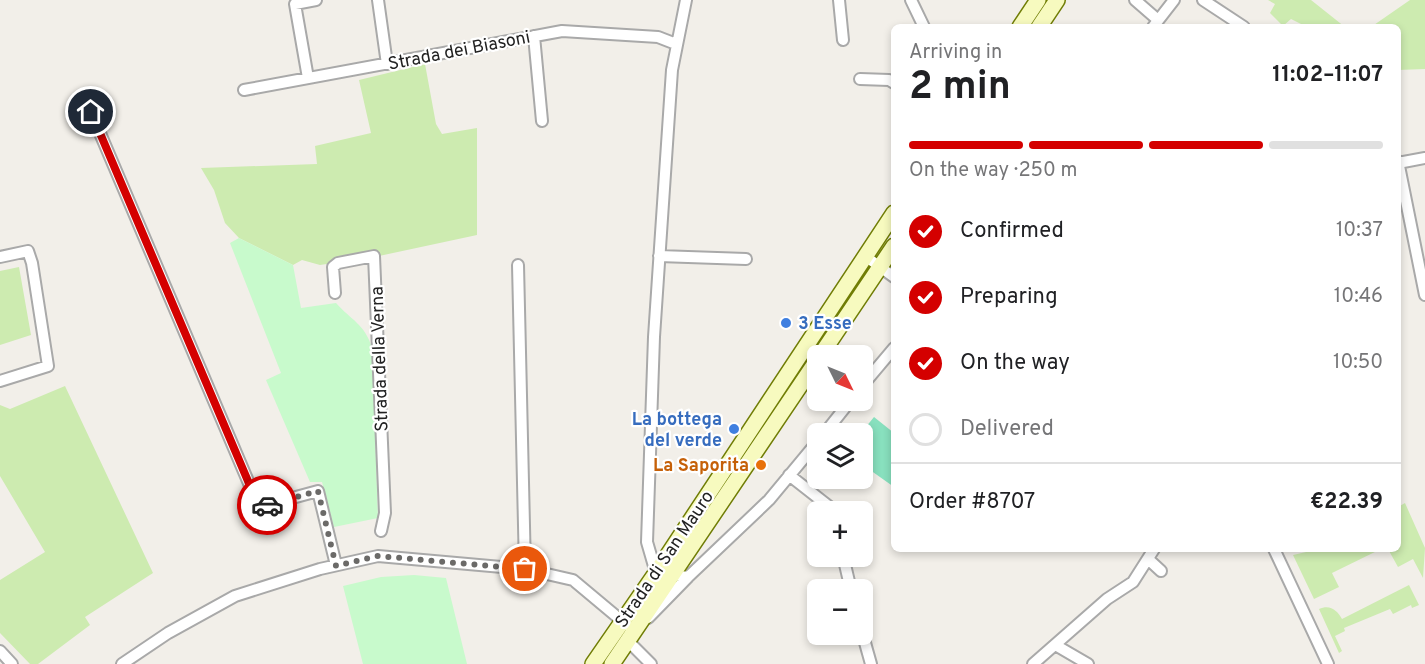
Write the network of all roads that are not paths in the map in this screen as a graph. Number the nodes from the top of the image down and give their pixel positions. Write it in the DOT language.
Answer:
graph roads {
  1 [pos="316,0"];
  2 [pos="378,0"];
  3 [pos="686,0"];
  4 [pos="839,0"];
  5 [pos="911,0"];
  6 [pos="1038,0"];
  7 [pos="1057,0"];
  8 [pos="1135,0"];
  9 [pos="1174,0"];
  10 [pos="1203,0"];
  11 [pos="1156,23"];
  12 [pos="923,24"];
  13 [pos="1022,24"];
  14 [pos="1041,24"];
  15 [pos="1239,24"];
  16 [pos="534,36"];
  17 [pos="843,40"];
  18 [pos="676,44"];
  19 [pos="387,64"];
  20 [pos="308,78"];
  21 [pos="860,79"];
  22 [pos="891,82"];
  23 [pos="244,90"];
  24 [pos="91,112"];
  25 [pos="542,121"];
  26 [pos="1425,158"];
  27 [pos="1401,162"];
  28 [pos="1401,177"];
  29 [pos="891,217"];
  30 [pos="891,250"];
  31 [pos="659,255"];
  32 [pos="0,256"];
  33 [pos="865,256"];
  34 [pos="746,259"];
  35 [pos="518,265"];
  36 [pos="880,267"];
  37 [pos="891,275"];
  38 [pos="335,292"];
  39 [pos="1425,295"];
  40 [pos="827,345"];
  41 [pos="891,352"];
  42 [pos="873,373"];
  43 [pos="807,375"];
  44 [pos="0,381"];
  45 [pos="842,411"];
  46 [pos="833,423"];
  47 [pos="807,454"];
  48 [pos="789,475"];
  49 [pos="822,501"];
  50 [pos="381,531"];
  51 [pos="1153,552"];
  52 [pos="1275,552"];
  53 [pos="1148,559"];
  54 [pos="336,566"];
  55 [pos="525,569"];
  56 [pos="1161,571"];
  57 [pos="656,573"];
  58 [pos="672,575"];
  59 [pos="688,577"];
  60 [pos="628,631"];
  61 [pos="866,645"];
  62 [pos="1057,646"];
  63 [pos="0,651"];
  64 [pos="12,664"];
  65 [pos="123,664"];
  66 [pos="592,664"];
  67 [pos="612,664"];
  68 [pos="651,664"];
  69 [pos="871,664"];
  70 [pos="1033,664"];
  71 [pos="1088,664"];
  72 [pos="1328,664"];
  1 -- 20 [label="street"];
  2 -- 19 [label="street"];
  3 -- 18 [label="street"];
  4 -- 17 [label="street"];
  5 -- 12 [label="street"];
  6 -- 13 [label="main road"];
  7 -- 14 [label="main road"];
  8 -- 11 [label="street"];
  9 -- 11 [label="street"];
  10 -- 15 [label="street"];
  16 -- 18 [label="street, Strada dei Biasoni"];
  16 -- 19 [label="street, Strada dei Biasoni"];
  16 -- 25 [label="street"];
  18 -- 31 [label="street"];
  19 -- 20 [label="street, Strada dei Biasoni"];
  20 -- 23 [label="street, Strada dei Biasoni"];
  21 -- 22 [label="street"];
  24 -- 54 [label="street"];
  26 -- 27 [label="street"];
  28 -- 39 [label="street"];
  29 -- 33 [label="main road, Strada di San Mauro"];
  30 -- 36 [label="main road"];
  31 -- 34 [label="street"];
  31 -- 57 [label="street"];
  32 -- 44 [label="street"];
  33 -- 36 [label="street"];
  33 -- 57 [label="main road, Strada di San Mauro"];
  35 -- 55 [label="street"];
  36 -- 37 [label="street"];
  36 -- 40 [label="main road"];
  38 -- 50 [label="street, Strada della Verna"];
  41 -- 42 [label="street"];
  43 -- 58 [label="main road, Strada di San Mauro"];
  45 -- 46 [label="street"];
  47 -- 48 [label="street"];
  48 -- 49 [label="street"];
  48 -- 59 [label="street"];
  51 -- 53 [label="street"];
  52 -- 72 [label="street"];
  53 -- 56 [label="street"];
  53 -- 62 [label="street"];
  54 -- 55 [label="street"];
  54 -- 65 [label="street"];
  55 -- 60 [label="street"];
  57 -- 58 [label="street"];
  57 -- 60 [label="main road, Strada di San Mauro"];
  58 -- 59 [label="street"];
  58 -- 60 [label="main road, Strada di San Mauro"];
  59 -- 60 [label="street"];
  60 -- 66 [label="main road, Strada di San Mauro"];
  60 -- 67 [label="main road, Strada di San Mauro"];
  60 -- 68 [label="street"];
  61 -- 69 [label="street"];
  62 -- 70 [label="street"];
  62 -- 71 [label="street"];
  63 -- 64 [label="street"];
}
